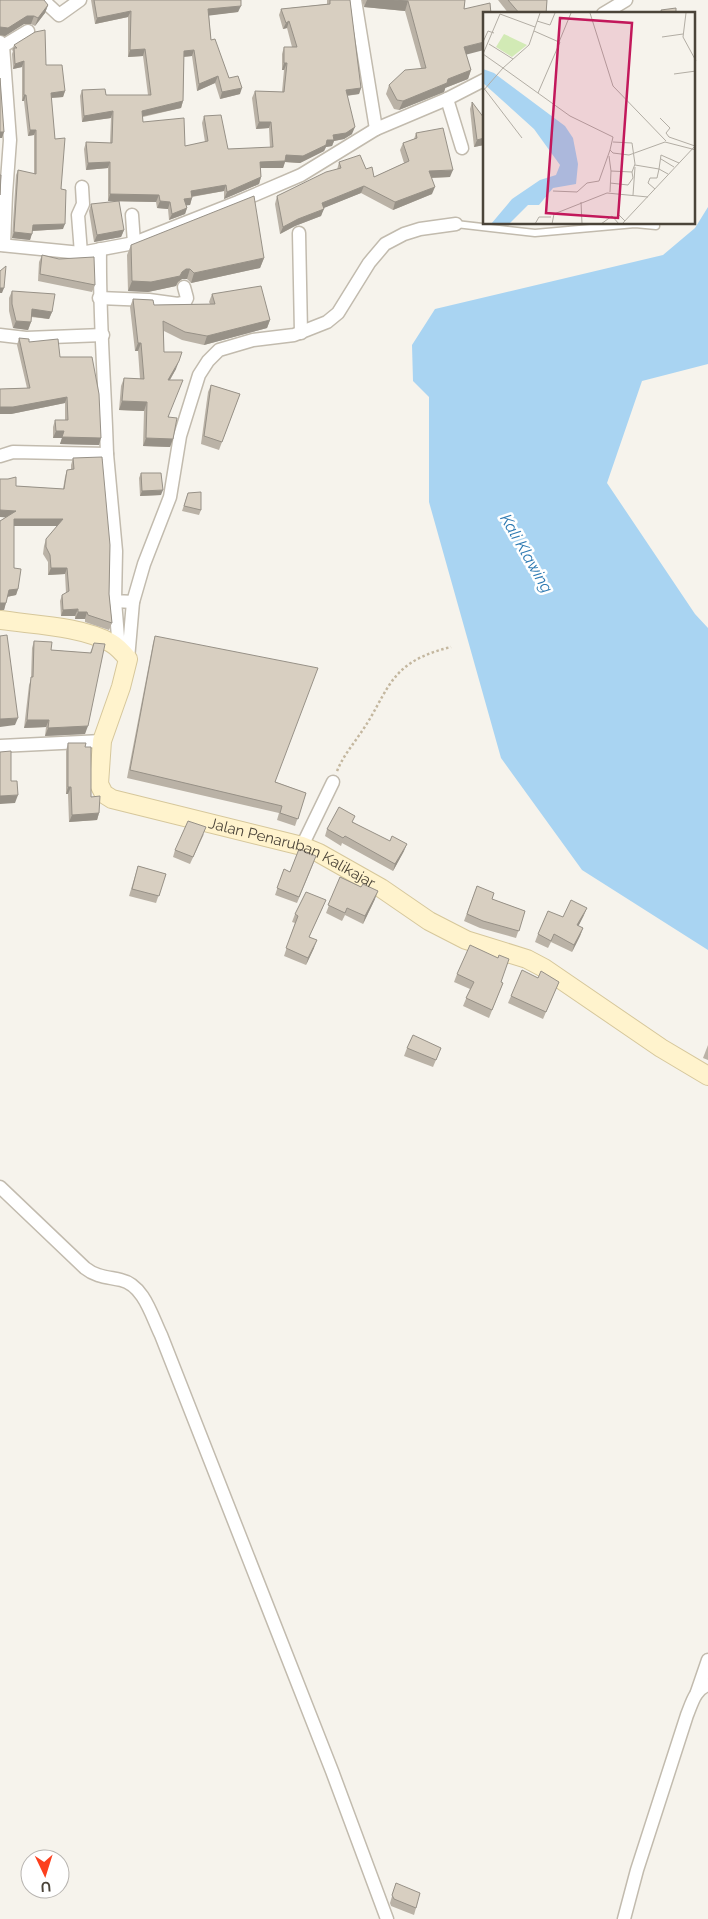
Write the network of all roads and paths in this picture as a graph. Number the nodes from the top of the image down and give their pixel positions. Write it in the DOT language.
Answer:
graph roads {
  1 [pos="43,0"];
  2 [pos="80,0"];
  3 [pos="355,0"];
  4 [pos="626,0"];
  5 [pos="606,12"];
  6 [pos="28,31"];
  7 [pos="2,44"];
  8 [pos="483,81"];
  9 [pos="447,99"];
  10 [pos="376,129"];
  11 [pos="462,148"];
  12 [pos="82,187"];
  13 [pos="132,215"];
  14 [pos="456,224"];
  15 [pos="624,225"];
  16 [pos="646,225"];
  17 [pos="656,226"];
  18 [pos="299,233"];
  19 [pos="134,243"];
  20 [pos="2,245"];
  21 [pos="100,249"];
  22 [pos="81,252"];
  23 [pos="184,287"];
  24 [pos="99,298"];
  25 [pos="301,332"];
  26 [pos="0,335"];
  27 [pos="103,335"];
  28 [pos="107,454"];
  29 [pos="0,456"];
  30 [pos="115,602"];
  31 [pos="133,602"];
  32 [pos="0,620"];
  33 [pos="451,647"];
  34 [pos="123,654"];
  35 [pos="102,741"];
  36 [pos="0,746"];
  37 [pos="333,782"];
  38 [pos="302,846"];
  39 [pos="708,1076"];
  40 [pos="0,1187"];
  41 [pos="708,1660"];
  42 [pos="708,1685"];
  43 [pos="697,1692"];
  44 [pos="387,1919"];
  45 [pos="624,1919"];
  1 -- 2 [label="street"];
  3 -- 10 [label="street"];
  4 -- 5 [label="street"];
  6 -- 7 [label="street"];
  7 -- 20 [label="street"];
  8 -- 9 [label="street"];
  9 -- 10 [label="street"];
  9 -- 11 [label="street"];
  10 -- 19 [label="street"];
  12 -- 22 [label="street"];
  13 -- 19 [label="street"];
  14 -- 15 [label="lane"];
  14 -- 25 [label="street"];
  16 -- 17 [label="lane"];
  18 -- 25 [label="street"];
  19 -- 21 [label="street"];
  20 -- 22 [label="street"];
  21 -- 22 [label="street"];
  21 -- 24 [label="street"];
  23 -- 24 [label="street"];
  24 -- 27 [label="street"];
  25 -- 31 [label="street"];
  26 -- 27 [label="street"];
  27 -- 28 [label="street"];
  28 -- 29 [label="street"];
  28 -- 30 [label="street"];
  30 -- 31 [label="street"];
  30 -- 34 [label="street"];
  31 -- 34 [label="street"];
  32 -- 34 [label="street"];
  33 -- 37 [label="path"];
  34 -- 35 [label="street, Jalan Penaruban Kalikajar"];
  35 -- 36 [label="street"];
  35 -- 38 [label="street, Jalan Penaruban Kalikajar"];
  37 -- 38 [label="street"];
  38 -- 39 [label="street, Jalan Penaruban Kalikajar"];
  40 -- 44 [label="street"];
  41 -- 43 [label="street"];
  42 -- 43 [label="street"];
  43 -- 45 [label="street"];
}
